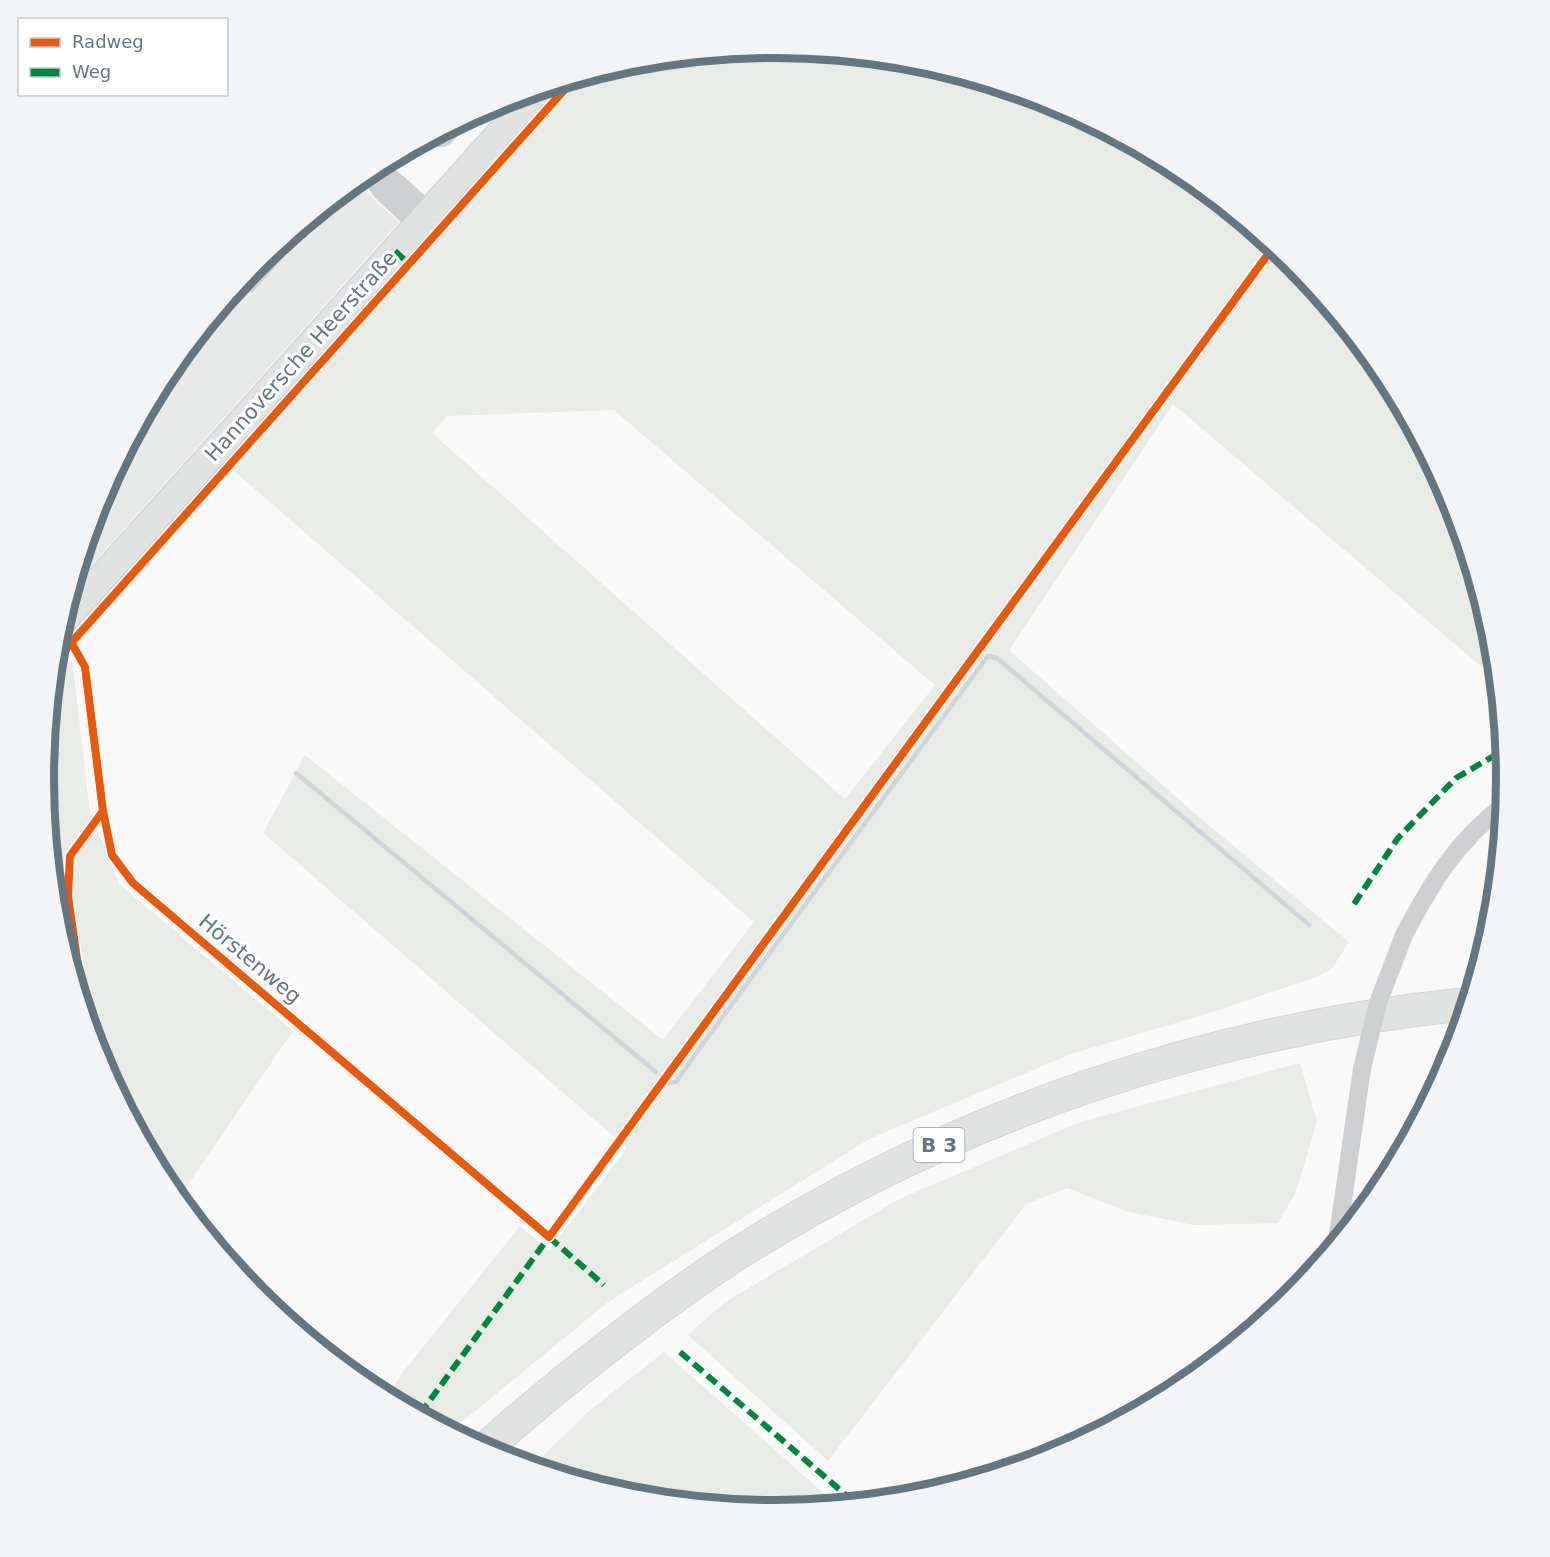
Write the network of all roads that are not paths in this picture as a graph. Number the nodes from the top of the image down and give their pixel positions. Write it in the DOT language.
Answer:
graph roads {
  1 [pos="529,101"];
  2 [pos="384,173"];
  3 [pos="373,179"];
  4 [pos="424,219"];
  5 [pos="75,607"];
  6 [pos="68,639"];
  7 [pos="1495,814"];
  8 [pos="1459,1005"];
  9 [pos="1339,1227"];
  10 [pos="549,1237"];
  11 [pos="493,1442"];
  1 -- 4 [label="main road, Hannoversche Heerstraße"];
  2 -- 4 [label="street"];
  3 -- 4 [label="street"];
  4 -- 5 [label="main road, Hannoversche Heerstraße"];
  6 -- 10 [label="lane, Hörstenweg"];
  7 -- 9 [label="street, bridge"];
  8 -- 11 [label="highway, B 3"];
}
